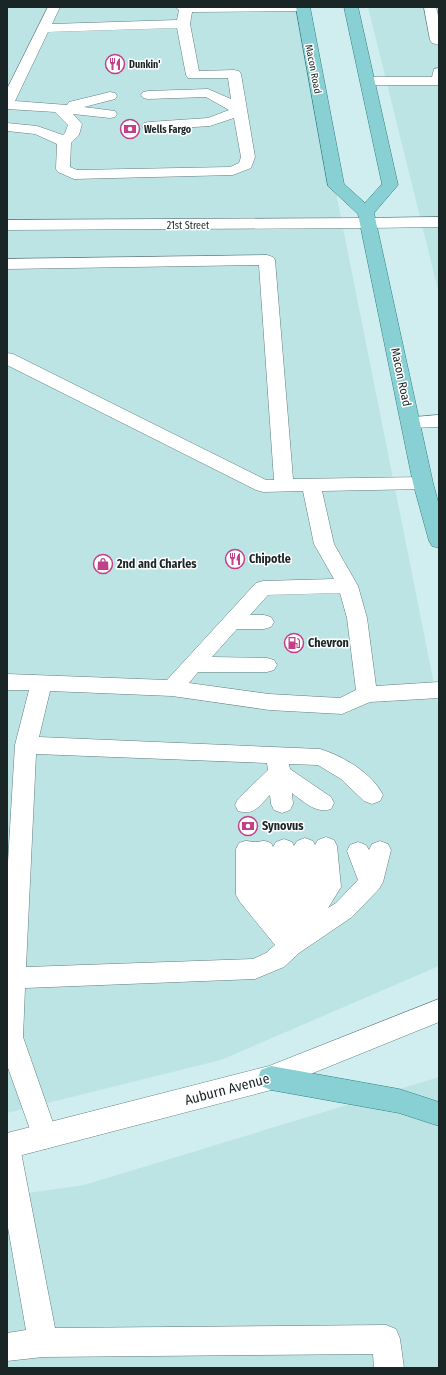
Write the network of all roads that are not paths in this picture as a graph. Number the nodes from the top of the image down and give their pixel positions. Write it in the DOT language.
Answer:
graph roads {
  1 [pos="54,7"];
  2 [pos="302,7"];
  3 [pos="351,7"];
  4 [pos="430,7"];
  5 [pos="183,8"];
  6 [pos="183,24"];
  7 [pos="44,28"];
  8 [pos="439,41"];
  9 [pos="439,79"];
  10 [pos="368,81"];
  11 [pos="7,104"];
  12 [pos="59,108"];
  13 [pos="241,110"];
  14 [pos="7,127"];
  15 [pos="64,142"];
  16 [pos="368,218"];
  17 [pos="439,222"];
  18 [pos="7,225"];
  19 [pos="7,264"];
  20 [pos="7,358"];
  21 [pos="439,421"];
  22 [pos="410,422"];
  23 [pos="423,483"];
  24 [pos="284,485"];
  25 [pos="312,485"];
  26 [pos="439,541"];
  27 [pos="348,586"];
  28 [pos="231,622"];
  29 [pos="264,622"];
  30 [pos="193,664"];
  31 [pos="267,666"];
  32 [pos="7,682"];
  33 [pos="41,683"];
  34 [pos="172,688"];
  35 [pos="439,690"];
  36 [pos="367,694"];
  37 [pos="26,745"];
  38 [pos="278,765"];
  39 [pos="360,790"];
  40 [pos="283,804"];
  41 [pos="285,848"];
  42 [pos="369,851"];
  43 [pos="290,946"];
  44 [pos="13,978"];
  45 [pos="439,1010"];
  46 [pos="8,1038"];
  47 [pos="271,1078"];
  48 [pos="439,1114"];
  49 [pos="45,1137"];
  50 [pos="7,1147"];
  51 [pos="42,1343"];
  52 [pos="7,1347"];
  53 [pos="389,1368"];
  1 -- 7 [label="lane"];
  2 -- 5 [label="lane"];
  2 -- 16 [label="main road, Macon Road"];
  3 -- 10 [label="main road"];
  4 -- 8 [label="lane"];
  5 -- 6 [label="lane"];
  6 -- 7 [label="lane"];
  6 -- 13 [label="lane"];
  7 -- 11 [label="lane"];
  9 -- 10 [label="lane"];
  10 -- 16 [label="main road"];
  11 -- 12 [label="lane"];
  12 -- 12 [label="lane"];
  12 -- 15 [label="lane"];
  13 -- 13 [label="lane"];
  13 -- 15 [label="lane"];
  14 -- 15 [label="lane"];
  16 -- 17 [label="lane"];
  16 -- 18 [label="street, 21st Street"];
  16 -- 22 [label="main road, Macon Road"];
  19 -- 24 [label="lane"];
  20 -- 24 [label="lane"];
  21 -- 22 [label="lane"];
  22 -- 23 [label="main road, Macon Road"];
  23 -- 25 [label="lane"];
  23 -- 26 [label="main road, Macon Road"];
  24 -- 25 [label="lane"];
  25 -- 27 [label="lane"];
  27 -- 28 [label="lane"];
  27 -- 36 [label="lane"];
  28 -- 29 [label="lane"];
  28 -- 30 [label="lane"];
  30 -- 31 [label="lane"];
  30 -- 34 [label="lane"];
  32 -- 33 [label="lane"];
  33 -- 34 [label="lane"];
  33 -- 37 [label="lane"];
  34 -- 36 [label="lane"];
  35 -- 36 [label="lane"];
  37 -- 38 [label="lane"];
  37 -- 44 [label="lane"];
  38 -- 39 [label="lane"];
  38 -- 40 [label="lane"];
  38 -- 40 [label="lane"];
  38 -- 40 [label="lane"];
  41 -- 43 [label="lane"];
  41 -- 43 [label="lane"];
  41 -- 43 [label="lane"];
  42 -- 43 [label="lane"];
  43 -- 44 [label="lane"];
  44 -- 46 [label="lane"];
  45 -- 47 [label="street, Auburn Avenue"];
  46 -- 49 [label="lane"];
  47 -- 48 [label="main road"];
  47 -- 49 [label="street, Auburn Avenue"];
  49 -- 50 [label="street, Auburn Avenue"];
  50 -- 51 [label="lane"];
  51 -- 52 [label="lane"];
  51 -- 53 [label="lane"];
}
